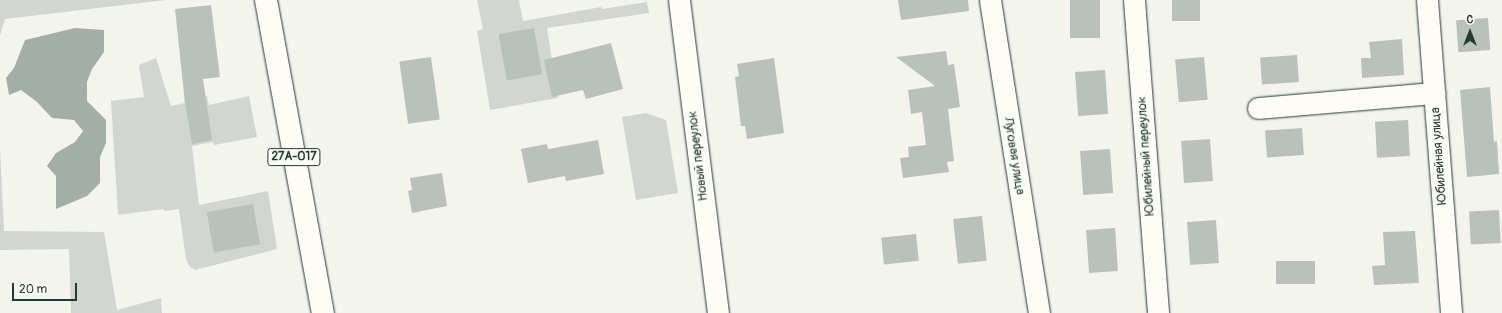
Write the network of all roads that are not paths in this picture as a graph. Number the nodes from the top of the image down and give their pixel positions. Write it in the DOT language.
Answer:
graph roads {
  1 [pos="266,0"];
  2 [pos="679,0"];
  3 [pos="990,0"];
  4 [pos="1134,0"];
  5 [pos="1427,0"];
  6 [pos="1434,94"];
  7 [pos="1258,108"];
  8 [pos="323,313"];
  9 [pos="718,313"];
  10 [pos="1039,313"];
  11 [pos="1158,313"];
  12 [pos="1451,313"];
  1 -- 8 [label="main road, 27А-017"];
  2 -- 9 [label="street, Новый переулок"];
  3 -- 10 [label="street, Луговая улица"];
  4 -- 11 [label="street, Юбилейный переулок"];
  5 -- 6 [label="street, Юбилейная улица"];
  6 -- 7 [label="street"];
  6 -- 12 [label="street, Юбилейная улица"];
}
